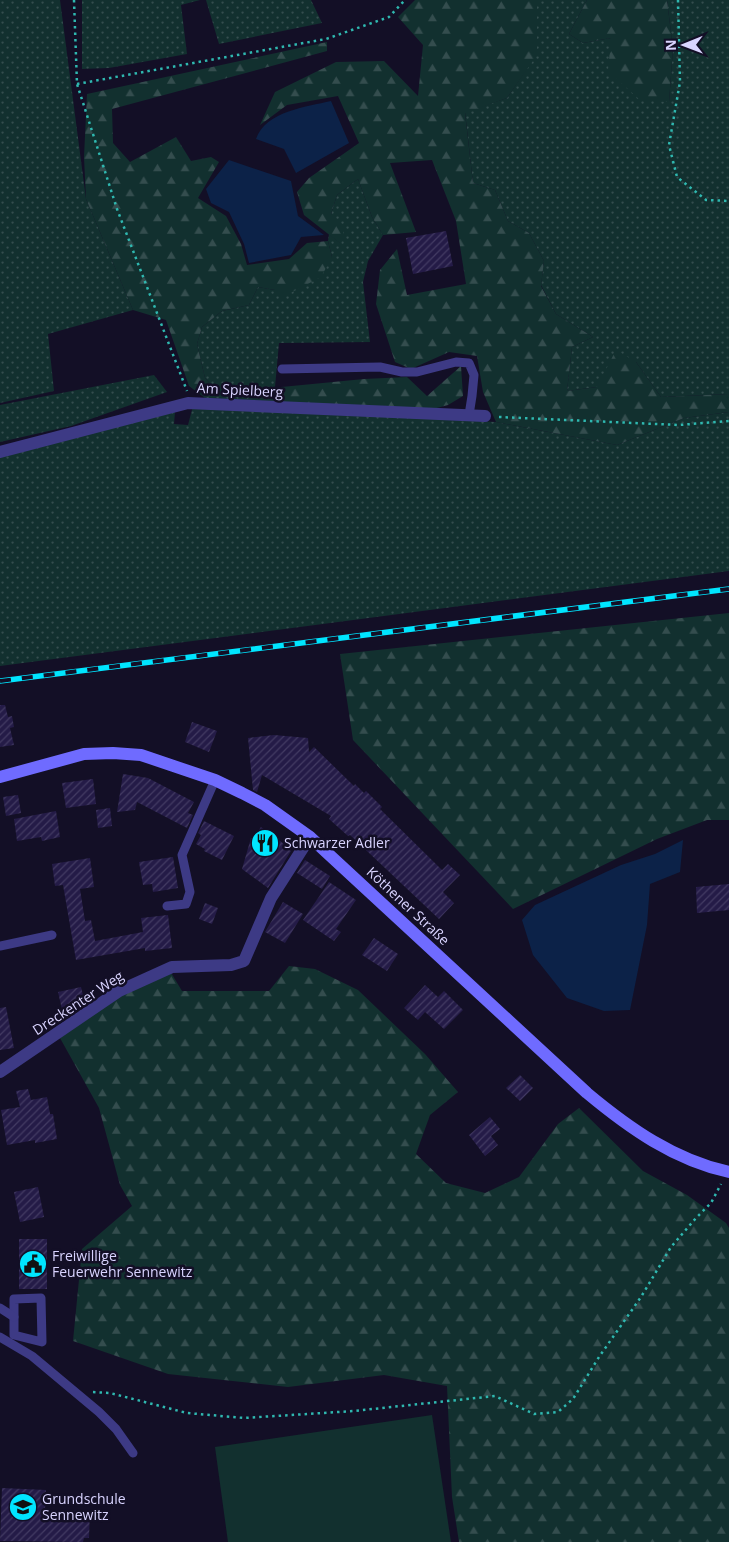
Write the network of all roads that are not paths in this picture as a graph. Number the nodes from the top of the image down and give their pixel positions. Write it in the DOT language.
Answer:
graph roads {
  1 [pos="282,369"];
  2 [pos="469,415"];
  3 [pos="485,416"];
  4 [pos="0,452"];
  5 [pos="0,777"];
  6 [pos="215,780"];
  7 [pos="310,837"];
  8 [pos="167,906"];
  9 [pos="52,936"];
  10 [pos="0,946"];
  11 [pos="0,1072"];
  12 [pos="728,1172"];
  13 [pos="0,1308"];
  14 [pos="14,1318"];
  15 [pos="0,1337"];
  16 [pos="132,1453"];
  1 -- 2 [label="lane"];
  2 -- 3 [label="street, Am Spielberg"];
  2 -- 4 [label="street, Am Spielberg"];
  5 -- 6 [label="main road, Köthener Straße"];
  6 -- 7 [label="main road, Köthener Straße"];
  6 -- 8 [label="lane"];
  7 -- 11 [label="street, Dreckenter Weg"];
  7 -- 12 [label="main road, Köthener Straße"];
  9 -- 10 [label="lane"];
  13 -- 14 [label="lane"];
  14 -- 14 [label="lane"];
  15 -- 16 [label="lane"];
}
